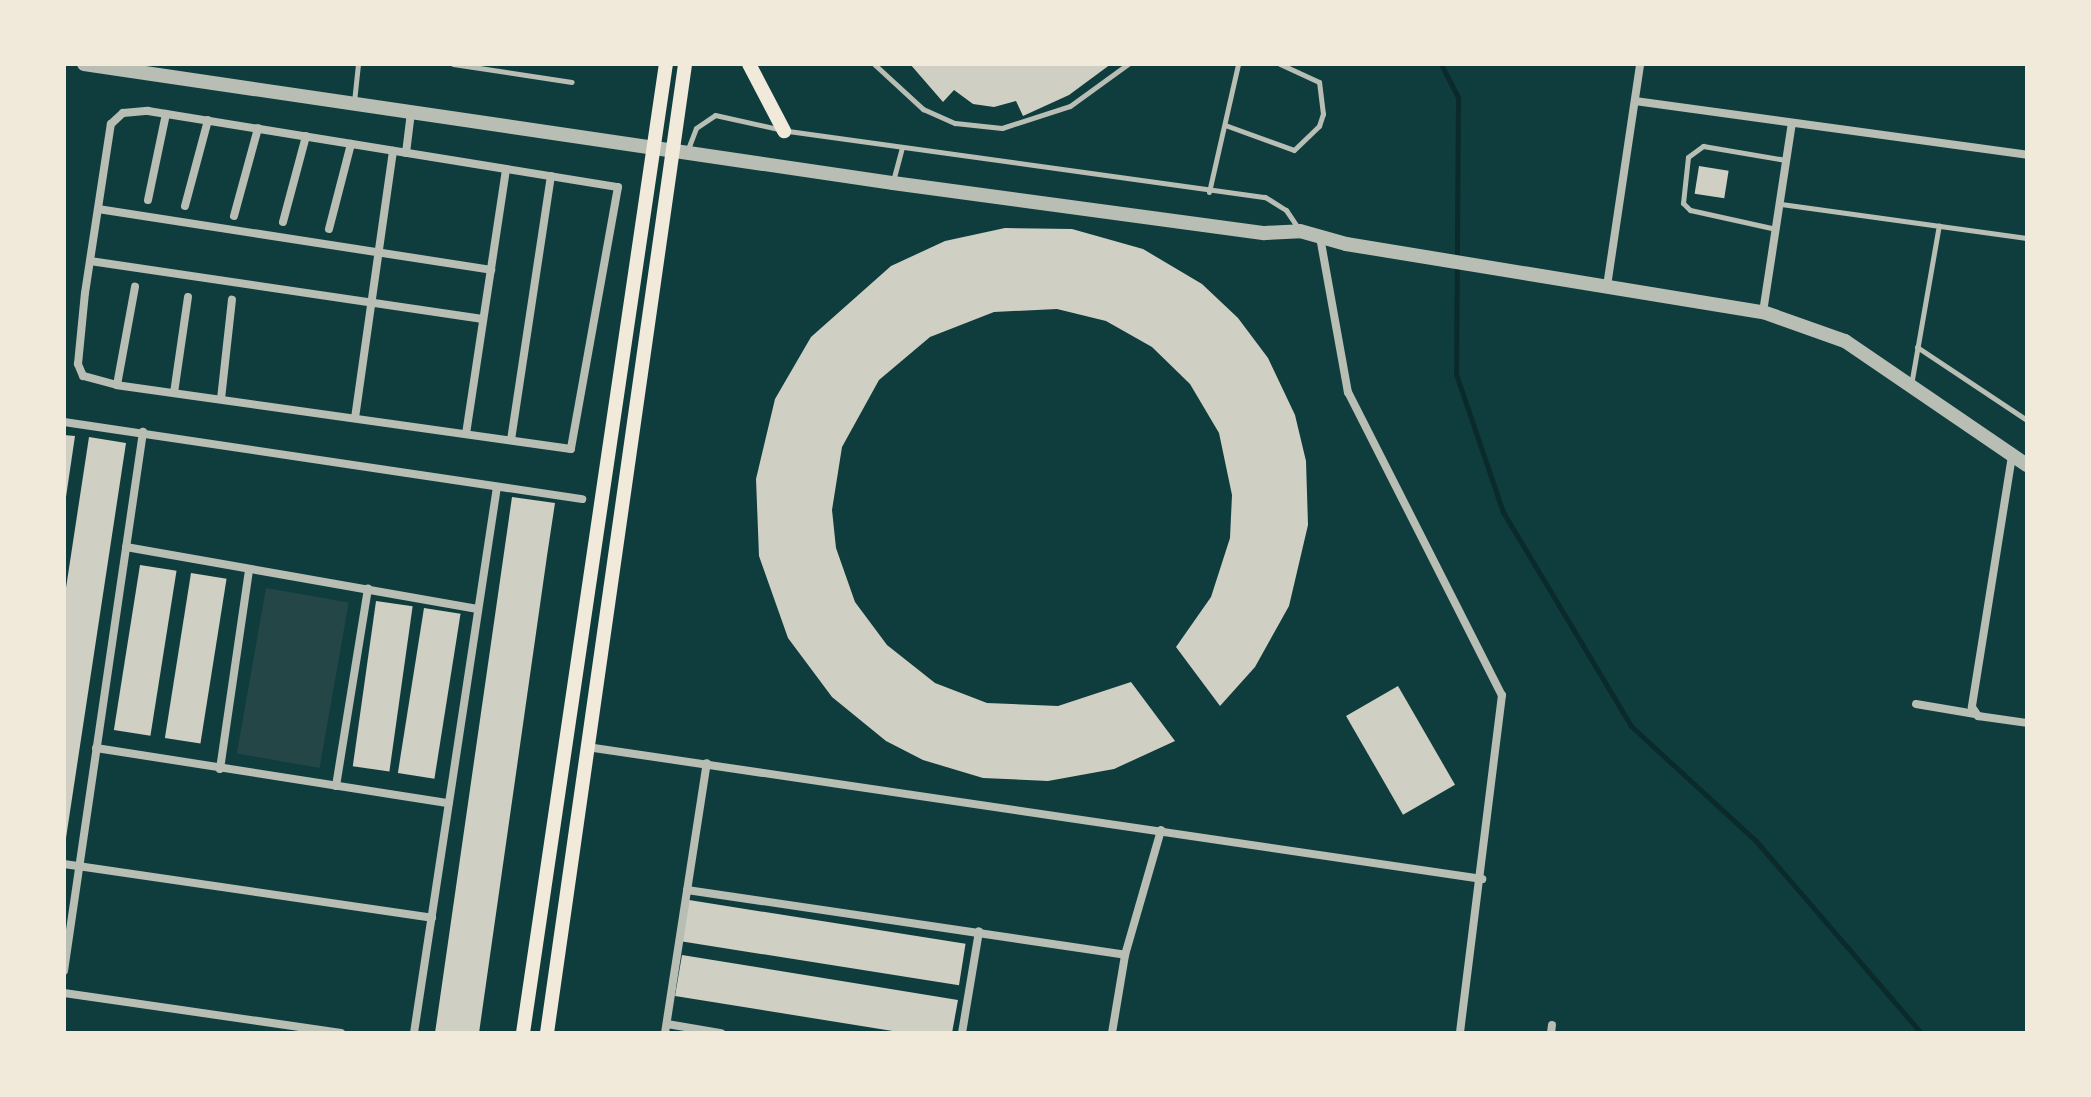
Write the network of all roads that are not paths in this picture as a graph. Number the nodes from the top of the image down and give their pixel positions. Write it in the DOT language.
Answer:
graph roads {
  1 [pos="84,64"];
  2 [pos="358,64"];
  3 [pos="453,64"];
  4 [pos="666,64"];
  5 [pos="685,64"];
  6 [pos="749,64"];
  7 [pos="874,64"];
  8 [pos="1128,64"];
  9 [pos="1238,64"];
  10 [pos="1280,64"];
  11 [pos="1640,64"];
  12 [pos="572,82"];
  13 [pos="1635,101"];
  14 [pos="354,103"];
  15 [pos="411,112"];
  16 [pos="166,114"];
  17 [pos="208,120"];
  18 [pos="1792,123"];
  19 [pos="1225,125"];
  20 [pos="258,128"];
  21 [pos="784,131"];
  22 [pos="306,136"];
  23 [pos="351,144"];
  24 [pos="902,147"];
  25 [pos="654,149"];
  26 [pos="393,151"];
  27 [pos="406,153"];
  28 [pos="679,153"];
  29 [pos="2027,155"];
  30 [pos="1786,160"];
  31 [pos="506,169"];
  32 [pos="551,176"];
  33 [pos="893,183"];
  34 [pos="1209,192"];
  35 [pos="148,200"];
  36 [pos="1780,204"];
  37 [pos="185,206"];
  38 [pos="98,209"];
  39 [pos="234,216"];
  40 [pos="283,222"];
  41 [pos="1939,225"];
  42 [pos="329,229"];
  43 [pos="1776,229"];
  44 [pos="1300,231"];
  45 [pos="1320,236"];
  46 [pos="2027,238"];
  47 [pos="379,253"];
  48 [pos="90,261"];
  49 [pos="491,270"];
  50 [pos="1607,286"];
  51 [pos="135,287"];
  52 [pos="188,297"];
  53 [pos="232,300"];
  54 [pos="371,303"];
  55 [pos="1763,312"];
  56 [pos="483,319"];
  57 [pos="1917,347"];
  58 [pos="117,385"];
  59 [pos="1911,386"];
  60 [pos="174,393"];
  61 [pos="221,399"];
  62 [pos="355,418"];
  63 [pos="2027,420"];
  64 [pos="64,422"];
  65 [pos="143,432"];
  66 [pos="466,434"];
  67 [pos="511,440"];
  68 [pos="2012,456"];
  69 [pos="2027,465"];
  70 [pos="497,487"];
  71 [pos="582,499"];
  72 [pos="126,547"];
  73 [pos="249,570"];
  74 [pos="368,589"];
  75 [pos="478,609"];
  76 [pos="1916,704"];
  77 [pos="1975,714"];
  78 [pos="2027,723"];
  79 [pos="587,747"];
  80 [pos="96,748"];
  81 [pos="707,763"];
  82 [pos="220,769"];
  83 [pos="336,786"];
  84 [pos="449,803"];
  85 [pos="1161,830"];
  86 [pos="64,864"];
  87 [pos="79,866"];
  88 [pos="1482,879"];
  89 [pos="687,890"];
  90 [pos="432,918"];
  91 [pos="979,931"];
  92 [pos="1125,955"];
  93 [pos="64,971"];
  94 [pos="64,993"];
  95 [pos="666,1028"];
  96 [pos="294,1030"];
  97 [pos="341,1033"];
  98 [pos="414,1033"];
  99 [pos="523,1033"];
  100 [pos="547,1033"];
  101 [pos="721,1033"];
  102 [pos="962,1033"];
  103 [pos="1112,1033"];
  104 [pos="1460,1033"];
  1 -- 14 [label="street"];
  2 -- 14 [label="lane"];
  3 -- 12 [label="lane"];
  4 -- 25 [label="main road"];
  5 -- 28 [label="main road"];
  6 -- 21 [label="main road"];
  7 -- 8 [label="lane"];
  9 -- 19 [label="lane"];
  10 -- 19 [label="lane"];
  11 -- 13 [label="street"];
  13 -- 18 [label="street"];
  13 -- 50 [label="street"];
  14 -- 15 [label="street"];
  15 -- 25 [label="street"];
  15 -- 27 [label="street"];
  16 -- 17 [label="street"];
  16 -- 35 [label="street"];
  16 -- 38 [label="street"];
  17 -- 20 [label="street"];
  17 -- 37 [label="street"];
  18 -- 29 [label="street"];
  18 -- 30 [label="street"];
  19 -- 34 [label="lane"];
  20 -- 22 [label="street"];
  20 -- 39 [label="street"];
  21 -- 24 [label="lane"];
  21 -- 28 [label="lane"];
  22 -- 23 [label="street"];
  22 -- 40 [label="street"];
  23 -- 26 [label="street"];
  23 -- 42 [label="street"];
  24 -- 33 [label="lane"];
  24 -- 34 [label="lane"];
  25 -- 28 [label="street"];
  25 -- 99 [label="main road"];
  26 -- 27 [label="street"];
  26 -- 47 [label="street"];
  27 -- 31 [label="street"];
  28 -- 33 [label="street"];
  28 -- 79 [label="main road"];
  30 -- 36 [label="street"];
  30 -- 43 [label="lane"];
  31 -- 32 [label="street"];
  31 -- 49 [label="street"];
  32 -- 67 [label="street"];
  32 -- 67 [label="street"];
  33 -- 44 [label="street"];
  34 -- 44 [label="lane"];
  36 -- 41 [label="lane"];
  36 -- 43 [label="street"];
  38 -- 47 [label="street"];
  38 -- 48 [label="street"];
  41 -- 46 [label="lane"];
  41 -- 57 [label="lane"];
  43 -- 55 [label="street"];
  44 -- 45 [label="street"];
  45 -- 50 [label="street"];
  45 -- 88 [label="street"];
  47 -- 49 [label="street"];
  47 -- 54 [label="street"];
  48 -- 54 [label="street"];
  48 -- 58 [label="street"];
  49 -- 56 [label="street"];
  50 -- 55 [label="street"];
  51 -- 58 [label="street"];
  52 -- 60 [label="street"];
  53 -- 61 [label="street"];
  54 -- 56 [label="street"];
  54 -- 62 [label="street"];
  55 -- 59 [label="street"];
  56 -- 66 [label="street"];
  57 -- 59 [label="lane"];
  57 -- 63 [label="lane"];
  58 -- 60 [label="street"];
  59 -- 68 [label="street"];
  60 -- 61 [label="street"];
  61 -- 62 [label="street"];
  62 -- 66 [label="street"];
  64 -- 65 [label="street"];
  65 -- 70 [label="street"];
  65 -- 72 [label="street"];
  66 -- 67 [label="street"];
  68 -- 69 [label="street"];
  68 -- 77 [label="street"];
  70 -- 71 [label="street"];
  70 -- 75 [label="street"];
  72 -- 73 [label="street"];
  72 -- 80 [label="street"];
  73 -- 74 [label="street"];
  73 -- 82 [label="street"];
  74 -- 75 [label="street"];
  74 -- 83 [label="street"];
  75 -- 84 [label="street"];
  76 -- 77 [label="street"];
  77 -- 78 [label="street"];
  79 -- 81 [label="street"];
  79 -- 100 [label="main road"];
  80 -- 82 [label="street"];
  80 -- 87 [label="street"];
  81 -- 85 [label="street"];
  81 -- 89 [label="street"];
  82 -- 83 [label="street"];
  83 -- 84 [label="street"];
  84 -- 90 [label="street"];
  85 -- 88 [label="street"];
  85 -- 92 [label="street"];
  86 -- 87 [label="street"];
  87 -- 90 [label="street"];
  87 -- 93 [label="street"];
  88 -- 104 [label="street"];
  89 -- 91 [label="street"];
  89 -- 95 [label="street"];
  90 -- 98 [label="street"];
  91 -- 92 [label="street"];
  91 -- 102 [label="street"];
  92 -- 103 [label="street"];
  94 -- 96 [label="street"];
  95 -- 101 [label="street"];
  96 -- 97 [label="street"];
}
